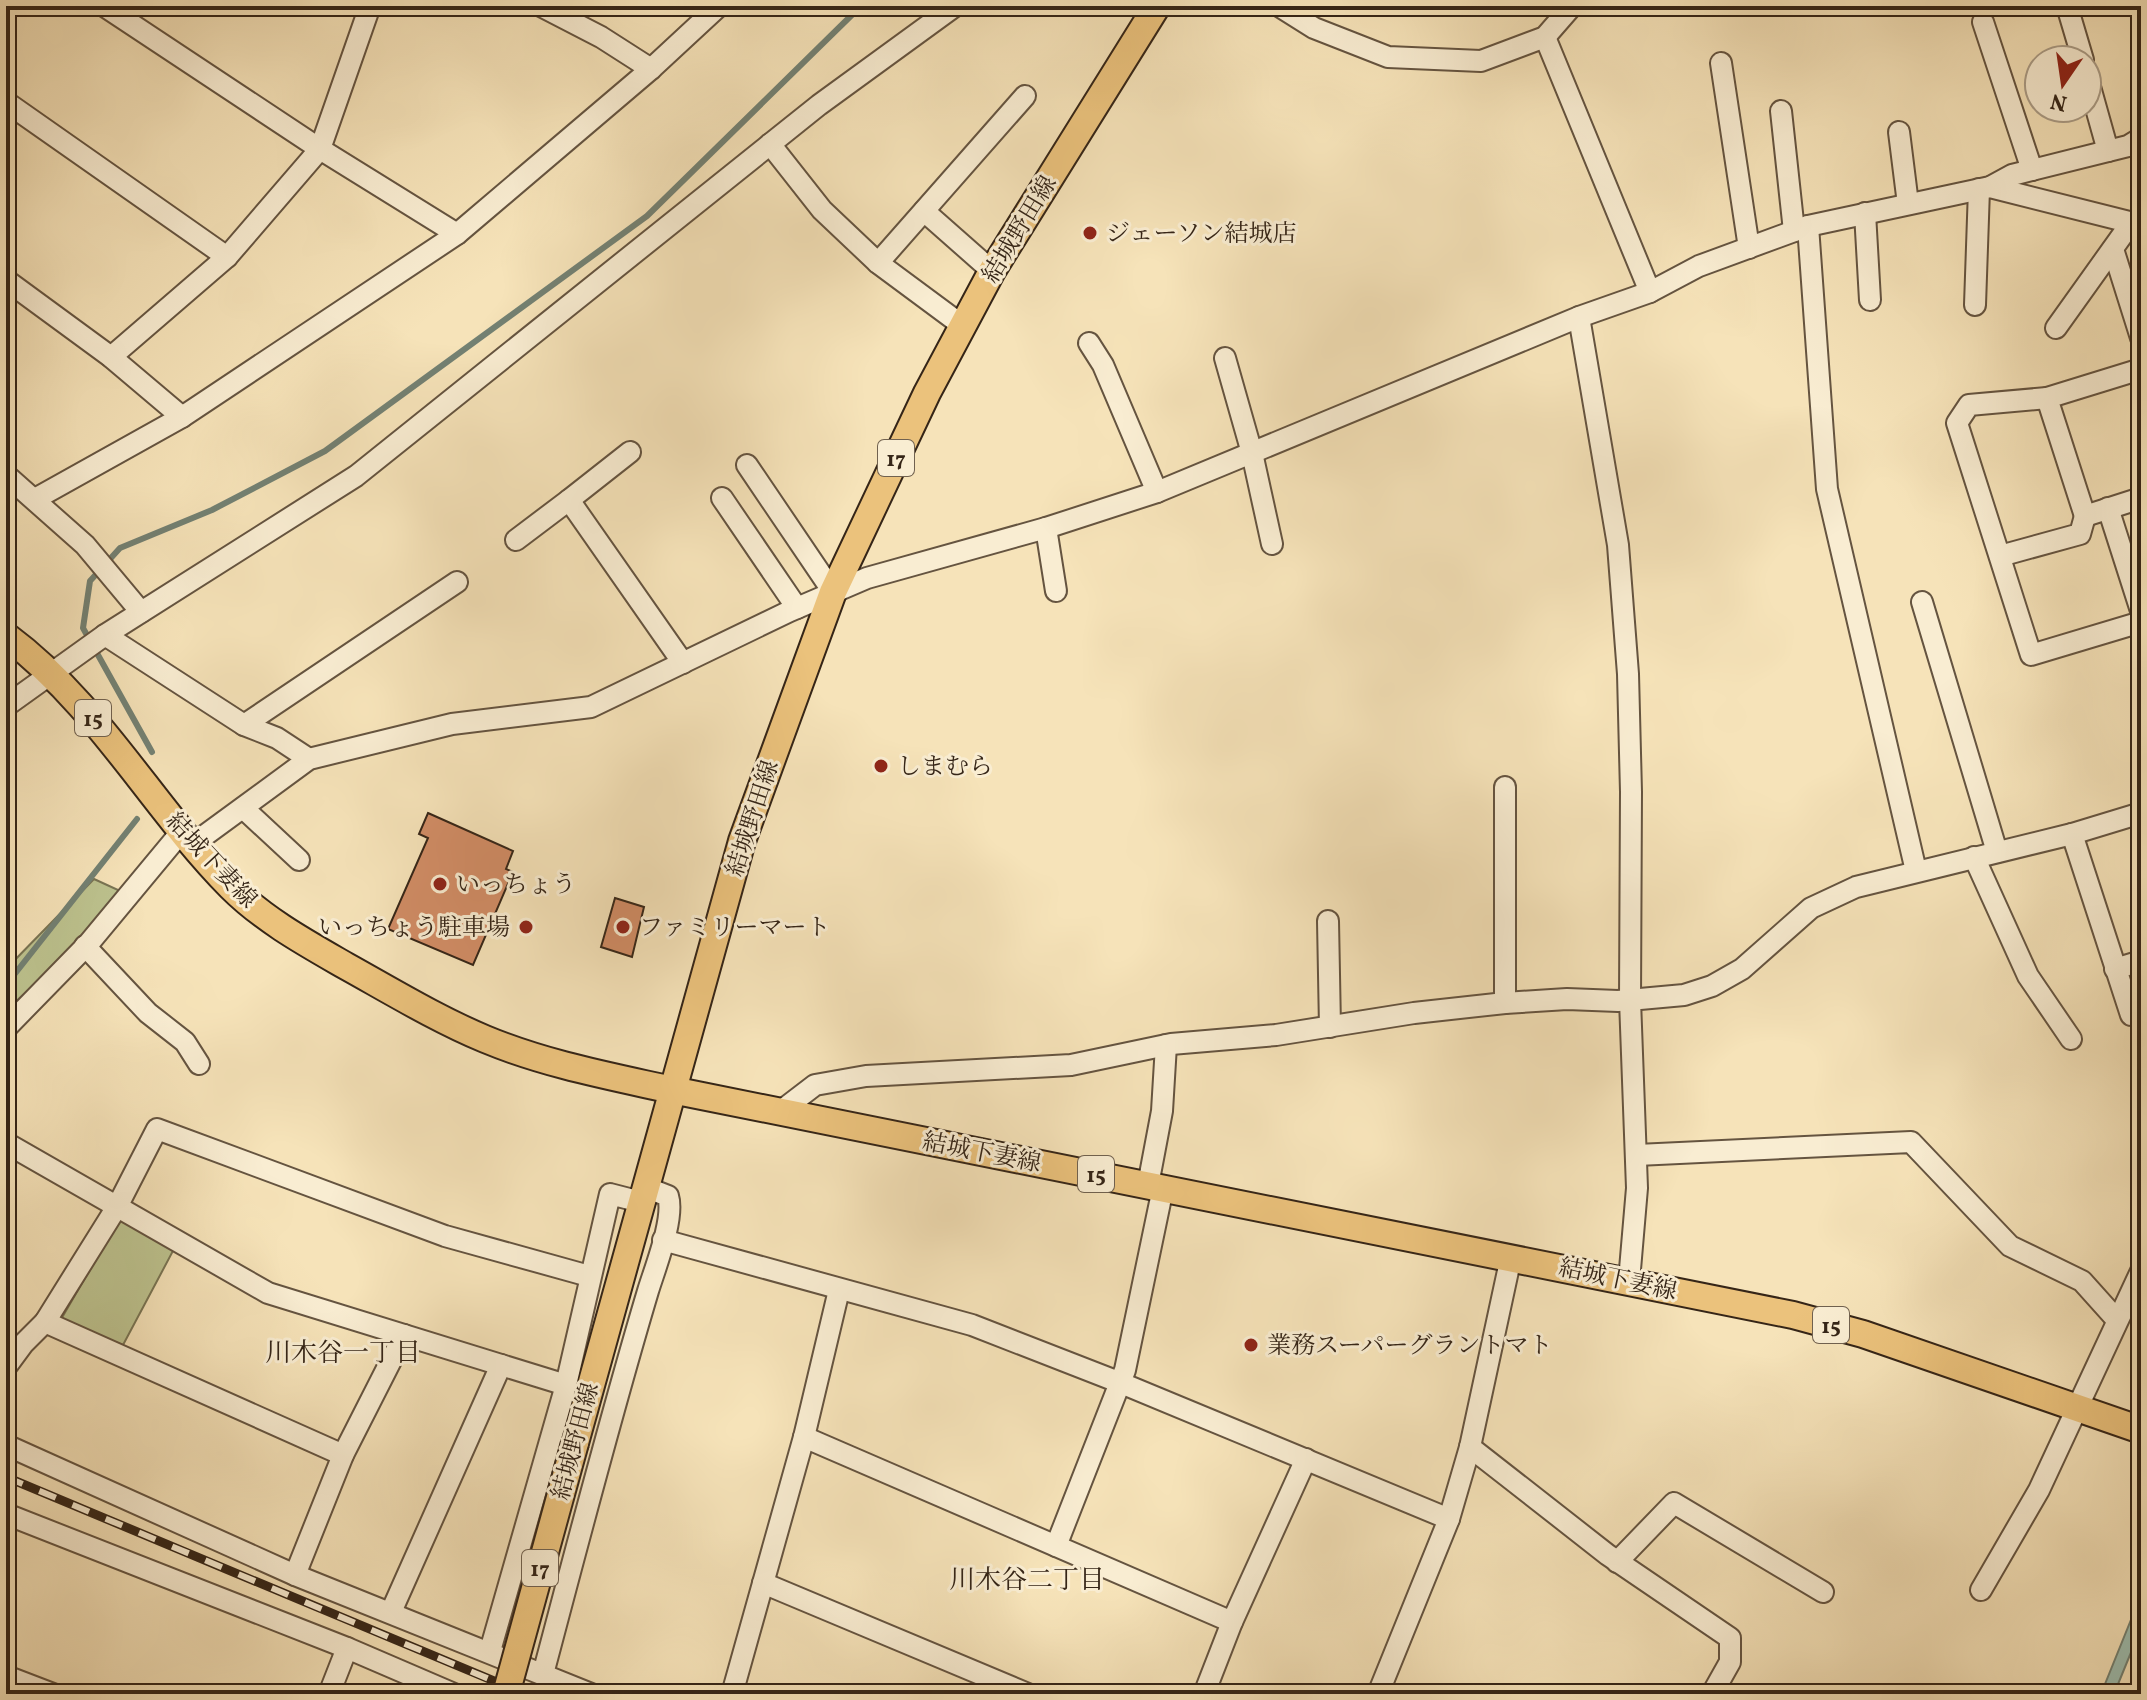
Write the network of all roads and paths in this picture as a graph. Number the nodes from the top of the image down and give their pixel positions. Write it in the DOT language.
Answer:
graph roads {
  1 [pos="104,6"];
  2 [pos="370,6"];
  3 [pos="541,6"];
  4 [pos="719,6"];
  5 [pos="955,6"];
  6 [pos="1157,6"];
  7 [pos="1279,6"];
  8 [pos="1572,6"];
  9 [pos="2067,6"];
  10 [pos="1983,22"];
  11 [pos="1545,37"];
  12 [pos="2078,44"];
  13 [pos="1721,63"];
  14 [pos="651,69"];
  15 [pos="1025,96"];
  16 [pos="6,102"];
  17 [pos="1781,111"];
  18 [pos="2100,124"];
  19 [pos="1899,132"];
  20 [pos="2141,138"];
  21 [pos="770,144"];
  22 [pos="320,149"];
  23 [pos="2108,151"];
  24 [pos="2032,170"];
  25 [pos="1985,188"];
  26 [pos="1908,204"];
  27 [pos="924,211"];
  28 [pos="1865,213"];
  29 [pos="2136,224"];
  30 [pos="1801,228"];
  31 [pos="457,234"];
  32 [pos="1749,248"];
  33 [pos="2113,249"];
  34 [pos="227,257"];
  35 [pos="878,263"];
  36 [pos="992,271"];
  37 [pos="6,280"];
  38 [pos="1650,292"];
  39 [pos="1870,300"];
  40 [pos="1975,305"];
  41 [pos="1579,317"];
  42 [pos="963,326"];
  43 [pos="2056,328"];
  44 [pos="2141,338"];
  45 [pos="1089,343"];
  46 [pos="111,357"];
  47 [pos="1225,358"];
  48 [pos="2141,369"];
  49 [pos="2047,398"];
  50 [pos="182,417"];
  51 [pos="630,452"];
  52 [pos="1252,453"];
  53 [pos="747,465"];
  54 [pos="6,475"];
  55 [pos="1157,492"];
  56 [pos="722,498"];
  57 [pos="2141,498"];
  58 [pos="35,499"];
  59 [pos="569,500"];
  60 [pos="2108,508"];
  61 [pos="2085,516"];
  62 [pos="1046,528"];
  63 [pos="516,540"];
  64 [pos="1272,544"];
  65 [pos="2000,556"];
  66 [pos="457,582"];
  67 [pos="1056,591"];
  68 [pos="833,592"];
  69 [pos="1922,602"];
  70 [pos="797,608"];
  71 [pos="2141,611"];
  72 [pos="141,612"];
  73 [pos="2141,622"];
  74 [pos="105,635"];
  75 [pos="6,636"];
  76 [pos="683,663"];
  77 [pos="51,673"];
  78 [pos="6,706"];
  79 [pos="244,725"];
  80 [pos="309,759"];
  81 [pos="1505,787"];
  82 [pos="243,808"];
  83 [pos="2141,813"];
  84 [pos="2072,834"];
  85 [pos="188,838"];
  86 [pos="1997,852"];
  87 [pos="1974,857"];
  88 [pos="299,860"];
  89 [pos="1916,871"];
  90 [pos="1328,921"];
  91 [pos="85,946"];
  92 [pos="2141,961"];
  93 [pos="2115,969"];
  94 [pos="1630,1000"];
  95 [pos="1505,1003"];
  96 [pos="2131,1015"];
  97 [pos="1330,1027"];
  98 [pos="6,1028"];
  99 [pos="2071,1039"];
  100 [pos="1166,1045"];
  101 [pos="199,1064"];
  102 [pos="672,1090"];
  103 [pos="781,1111"];
  104 [pos="6,1143"];
  105 [pos="1637,1155"];
  106 [pos="1156,1186"];
  107 [pos="643,1194"];
  108 [pos="118,1205"];
  109 [pos="663,1240"];
  110 [pos="1511,1257"];
  111 [pos="2141,1271"];
  112 [pos="589,1276"];
  113 [pos="1629,1281"];
  114 [pos="839,1290"];
  115 [pos="2117,1320"];
  116 [pos="45,1322"];
  117 [pos="404,1335"];
  118 [pos="14,1339"];
  119 [pos="501,1365"];
  120 [pos="6,1367"];
  121 [pos="1121,1383"];
  122 [pos="566,1385"];
  123 [pos="2077,1408"];
  124 [pos="2141,1430"];
  125 [pos="804,1437"];
  126 [pos="6,1445"];
  127 [pos="1470,1447"];
  128 [pos="343,1455"];
  129 [pos="1306,1459"];
  130 [pos="8,1519"];
  131 [pos="1449,1519"];
  132 [pos="1056,1546"];
  133 [pos="1617,1562"];
  134 [pos="295,1575"];
  135 [pos="763,1583"];
  136 [pos="1981,1590"];
  137 [pos="1823,1592"];
  138 [pos="391,1612"];
  139 [pos="1232,1622"];
  140 [pos="347,1648"];
  141 [pos="490,1651"];
  142 [pos="543,1674"];
  143 [pos="6,1676"];
  144 [pos="53,1694"];
  145 [pos="329,1694"];
  146 [pos="454,1694"];
  147 [pos="506,1694"];
  148 [pos="591,1694"];
  149 [pos="732,1694"];
  150 [pos="1028,1694"];
  151 [pos="1204,1694"];
  152 [pos="1378,1694"];
  153 [pos="1712,1694"];
  1 -- 22 [label="street"];
  2 -- 22 [label="street"];
  3 -- 14 [label="street"];
  4 -- 14 [label="street"];
  5 -- 21 [label="street"];
  6 -- 36 [label="main road, 結城野田線 / 17"];
  7 -- 11 [label="street"];
  8 -- 11 [label="street"];
  9 -- 12 [label="street"];
  10 -- 24 [label="street"];
  11 -- 38 [label="street"];
  13 -- 32 [label="street"];
  14 -- 31 [label="street"];
  15 -- 27 [label="street"];
  16 -- 34 [label="street"];
  17 -- 30 [label="street"];
  18 -- 23 [label="street"];
  19 -- 26 [label="street"];
  20 -- 23 [label="street"];
  21 -- 35 [label="street"];
  21 -- 72 [label="street"];
  22 -- 31 [label="street"];
  22 -- 34 [label="street"];
  23 -- 24 [label="street"];
  24 -- 25 [label="street"];
  25 -- 26 [label="street"];
  25 -- 29 [label="street"];
  25 -- 40 [label="street"];
  26 -- 28 [label="street"];
  27 -- 35 [label="street"];
  27 -- 36 [label="street"];
  28 -- 30 [label="street"];
  28 -- 39 [label="street"];
  29 -- 33 [label="street"];
  30 -- 32 [label="street"];
  30 -- 89 [label="street"];
  31 -- 50 [label="street"];
  32 -- 38 [label="street"];
  33 -- 43 [label="street"];
  33 -- 44 [label="street"];
  34 -- 46 [label="street"];
  35 -- 42 [label="street"];
  36 -- 42 [label="main road, 結城野田線 / 17"];
  37 -- 46 [label="street"];
  38 -- 41 [label="street"];
  41 -- 52 [label="street"];
  41 -- 94 [label="street"];
  42 -- 68 [label="main road, 結城野田線 / 17"];
  45 -- 55 [label="street"];
  46 -- 50 [label="street"];
  47 -- 52 [label="street"];
  48 -- 49 [label="street"];
  49 -- 61 [label="street"];
  49 -- 65 [label="street"];
  50 -- 58 [label="street"];
  51 -- 59 [label="street"];
  52 -- 55 [label="street"];
  52 -- 64 [label="street"];
  53 -- 68 [label="street"];
  54 -- 58 [label="street"];
  55 -- 62 [label="street"];
  56 -- 70 [label="street"];
  57 -- 60 [label="street"];
  58 -- 72 [label="street"];
  59 -- 63 [label="street"];
  59 -- 76 [label="street"];
  60 -- 61 [label="street"];
  60 -- 71 [label="street"];
  61 -- 65 [label="street"];
  62 -- 67 [label="street"];
  62 -- 68 [label="street"];
  65 -- 73 [label="street"];
  66 -- 79 [label="street"];
  68 -- 70 [label="street"];
  68 -- 102 [label="main road, 結城野田線 / 17"];
  69 -- 86 [label="street"];
  70 -- 76 [label="street"];
  72 -- 74 [label="street"];
  74 -- 77 [label="street"];
  74 -- 79 [label="street"];
  75 -- 77 [label="main road, 結城下妻線 / 15"];
  76 -- 80 [label="street"];
  77 -- 78 [label="street"];
  77 -- 85 [label="main road, 結城下妻線 / 15"];
  79 -- 80 [label="street"];
  80 -- 82 [label="street"];
  81 -- 95 [label="street"];
  82 -- 85 [label="street"];
  82 -- 88 [label="street"];
  83 -- 84 [label="street"];
  84 -- 86 [label="street"];
  84 -- 93 [label="street"];
  85 -- 91 [label="street"];
  85 -- 102 [label="main road, 結城下妻線 / 15"];
  86 -- 87 [label="street"];
  87 -- 89 [label="street"];
  87 -- 99 [label="street"];
  89 -- 94 [label="street"];
  90 -- 97 [label="street"];
  91 -- 98 [label="street"];
  91 -- 101 [label="street"];
  92 -- 93 [label="street"];
  93 -- 96 [label="street"];
  94 -- 95 [label="street"];
  94 -- 105 [label="street"];
  95 -- 97 [label="street"];
  97 -- 100 [label="street"];
  100 -- 103 [label="street"];
  100 -- 106 [label="street"];
  102 -- 103 [label="main road, 結城下妻線 / 15"];
  102 -- 107 [label="main road, 結城野田線 / 17"];
  103 -- 106 [label="main road, 結城下妻線 / 15"];
  104 -- 108 [label="street"];
  105 -- 113 [label="street"];
  105 -- 115 [label="street"];
  106 -- 110 [label="main road, 結城下妻線 / 15"];
  106 -- 121 [label="street"];
  107 -- 109 [label="street"];
  107 -- 112 [label="street"];
  107 -- 147 [label="main road, 結城野田線 / 17, bridge"];
  108 -- 112 [label="street"];
  108 -- 116 [label="street"];
  108 -- 117 [label="street"];
  109 -- 114 [label="street"];
  109 -- 142 [label="street"];
  110 -- 113 [label="main road, 結城下妻線 / 15"];
  110 -- 127 [label="street"];
  111 -- 115 [label="street"];
  112 -- 122 [label="street"];
  113 -- 123 [label="main road, 結城下妻線 / 15"];
  114 -- 121 [label="street"];
  114 -- 125 [label="street"];
  115 -- 123 [label="street"];
  116 -- 118 [label="street"];
  116 -- 128 [label="street"];
  117 -- 119 [label="street"];
  117 -- 128 [label="street"];
  118 -- 120 [label="street"];
  119 -- 122 [label="street"];
  119 -- 138 [label="street"];
  121 -- 129 [label="street"];
  121 -- 132 [label="street"];
  122 -- 141 [label="street"];
  123 -- 124 [label="main road, 結城下妻線 / 15"];
  123 -- 136 [label="street"];
  125 -- 132 [label="street"];
  125 -- 135 [label="street"];
  126 -- 134 [label="street"];
  127 -- 131 [label="street"];
  127 -- 133 [label="street"];
  128 -- 134 [label="street"];
  129 -- 131 [label="street"];
  129 -- 139 [label="street"];
  130 -- 140 [label="street"];
  131 -- 152 [label="street"];
  132 -- 139 [label="street"];
  133 -- 137 [label="street"];
  133 -- 153 [label="street"];
  134 -- 138 [label="street"];
  135 -- 149 [label="street"];
  135 -- 150 [label="street"];
  138 -- 141 [label="street"];
  139 -- 151 [label="street"];
  140 -- 145 [label="street"];
  140 -- 146 [label="street"];
  141 -- 142 [label="street"];
  142 -- 148 [label="street"];
  143 -- 144 [label="street"];
}
